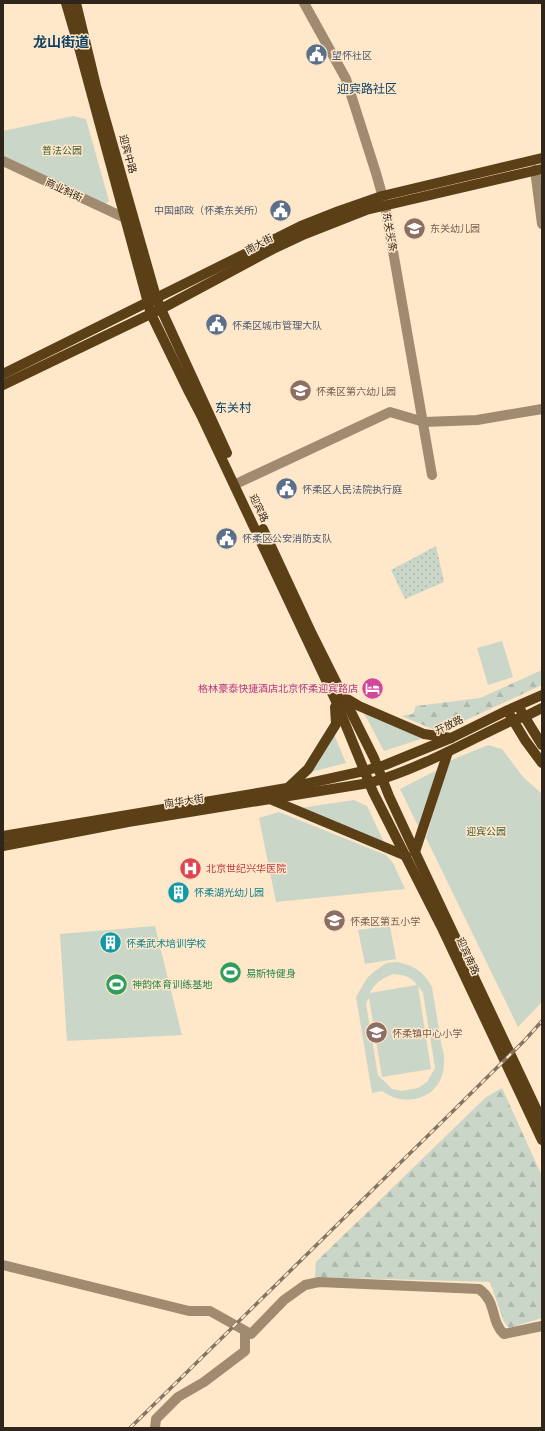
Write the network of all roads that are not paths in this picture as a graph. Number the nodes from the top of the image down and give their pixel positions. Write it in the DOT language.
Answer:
graph roads {
  1 [pos="66,3"];
  2 [pos="76,3"];
  3 [pos="304,3"];
  4 [pos="542,158"];
  5 [pos="3,161"];
  6 [pos="538,169"];
  7 [pos="384,201"];
  8 [pos="125,218"];
  9 [pos="542,224"];
  10 [pos="152,299"];
  11 [pos="156,312"];
  12 [pos="3,374"];
  13 [pos="3,385"];
  14 [pos="542,409"];
  15 [pos="424,422"];
  16 [pos="432,475"];
  17 [pos="240,482"];
  18 [pos="542,695"];
  19 [pos="339,698"];
  20 [pos="518,705"];
  21 [pos="542,708"];
  22 [pos="508,710"];
  23 [pos="524,717"];
  24 [pos="513,720"];
  25 [pos="451,738"];
  26 [pos="542,745"];
  27 [pos="448,752"];
  28 [pos="542,763"];
  29 [pos="377,767"];
  30 [pos="364,771"];
  31 [pos="382,779"];
  32 [pos="369,783"];
  33 [pos="287,788"];
  34 [pos="272,800"];
  35 [pos="3,836"];
  36 [pos="3,846"];
  37 [pos="410,854"];
  38 [pos="542,1121"];
  39 [pos="542,1140"];
  40 [pos="3,1265"];
  41 [pos="542,1326"];
  42 [pos="245,1332"];
  43 [pos="155,1428"];
  1 -- 8 [label="main road, 迎宾中路"];
  2 -- 10 [label="main road, 迎宾中路"];
  3 -- 7 [label="street, 东关头条"];
  4 -- 7 [label="main road, 南大街"];
  5 -- 8 [label="street, 商业斜街"];
  6 -- 7 [label="main road, 南大街"];
  6 -- 9 [label="street"];
  7 -- 10 [label="main road, 南大街"];
  7 -- 11 [label="main road, 南大街"];
  7 -- 15 [label="street, 东关头条"];
  8 -- 10 [label="main road, 迎宾中路"];
  10 -- 11 [label="main road, 迎宾中路"];
  10 -- 12 [label="main road, 南大街"];
  11 -- 13 [label="main road, 南大街"];
  11 -- 17 [label="main road, 迎宾路"];
  11 -- 19 [label="main road, 迎宾路"];
  14 -- 15 [label="street"];
  15 -- 16 [label="street, 东关头条"];
  15 -- 17 [label="street"];
  17 -- 19 [label="main road, 迎宾路"];
  18 -- 20 [label="main road, 开放路"];
  19 -- 25 [label="main road"];
  19 -- 29 [label="main road, 迎宾路"];
  19 -- 30 [label="main road, 迎宾路"];
  19 -- 33 [label="main road"];
  20 -- 22 [label="main road, 开放路"];
  20 -- 23 [label="main road"];
  21 -- 23 [label="main road"];
  22 -- 24 [label="main road"];
  22 -- 25 [label="main road, 开放路"];
  23 -- 24 [label="main road"];
  23 -- 26 [label="main road"];
  24 -- 27 [label="main road"];
  24 -- 28 [label="main road"];
  25 -- 29 [label="main road, 开放路"];
  27 -- 31 [label="main road"];
  27 -- 37 [label="main road"];
  29 -- 30 [label="main road, 开放路"];
  29 -- 31 [label="main road, 迎宾南路"];
  30 -- 32 [label="main road"];
  30 -- 33 [label="main road, 南华大街"];
  31 -- 32 [label="main road"];
  31 -- 37 [label="main road, 迎宾南路"];
  32 -- 34 [label="main road, 南华大街"];
  32 -- 37 [label="main road, 迎宾南路"];
  33 -- 35 [label="main road, 南华大街"];
  34 -- 36 [label="main road, 南华大街"];
  34 -- 37 [label="main road"];
  37 -- 38 [label="main road, 迎宾南路"];
  37 -- 39 [label="main road, 迎宾南路"];
  40 -- 42 [label="street"];
  41 -- 42 [label="street"];
  42 -- 43 [label="street"];
}
